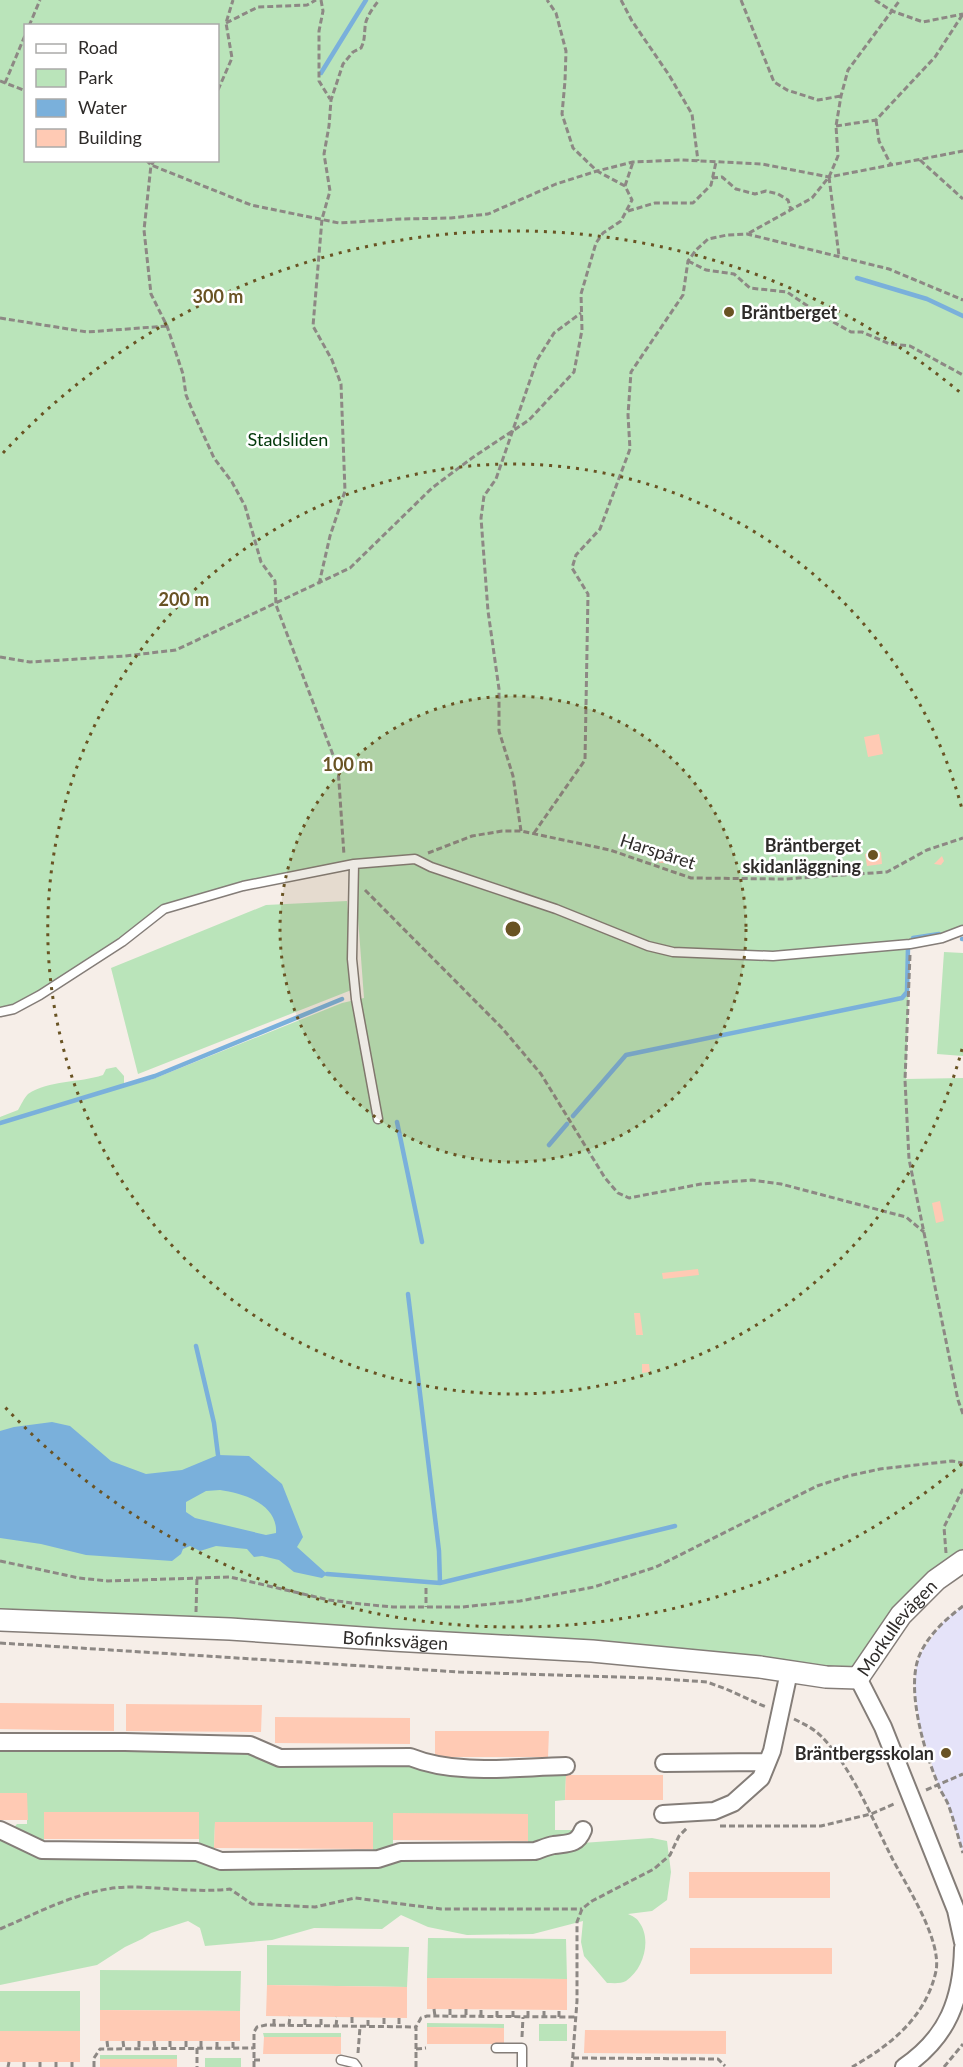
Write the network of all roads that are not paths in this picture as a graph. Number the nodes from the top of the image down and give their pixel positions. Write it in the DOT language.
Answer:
graph roads {
  1 [pos="349,865"];
  2 [pos="963,930"];
  3 [pos="0,1012"];
  4 [pos="378,1119"];
  5 [pos="957,1565"];
  6 [pos="0,1620"];
  7 [pos="789,1672"];
  8 [pos="858,1678"];
  9 [pos="0,1742"];
  10 [pos="767,1762"];
  11 [pos="664,1763"];
  12 [pos="566,1766"];
  13 [pos="663,1814"];
  14 [pos="0,1830"];
  15 [pos="583,1830"];
  16 [pos="963,1942"];
  17 [pos="963,1948"];
  18 [pos="496,2048"];
  19 [pos="341,2060"];
  20 [pos="356,2065"];
  21 [pos="522,2067"];
  22 [pos="904,2067"];
  1 -- 2 [label="lane"];
  1 -- 3 [label="lane"];
  1 -- 4 [label="lane"];
  5 -- 8 [label="street, Morkullevägen"];
  6 -- 7 [label="street, Bofinksvägen"];
  7 -- 8 [label="street, Bofinksvägen"];
  7 -- 10 [label="street"];
  8 -- 16 [label="street, Morkullevägen"];
  9 -- 12 [label="street"];
  10 -- 11 [label="street"];
  10 -- 13 [label="street"];
  14 -- 15 [label="street"];
  17 -- 22 [label="street"];
  18 -- 21 [label="lane"];
  19 -- 20 [label="lane"];
}
